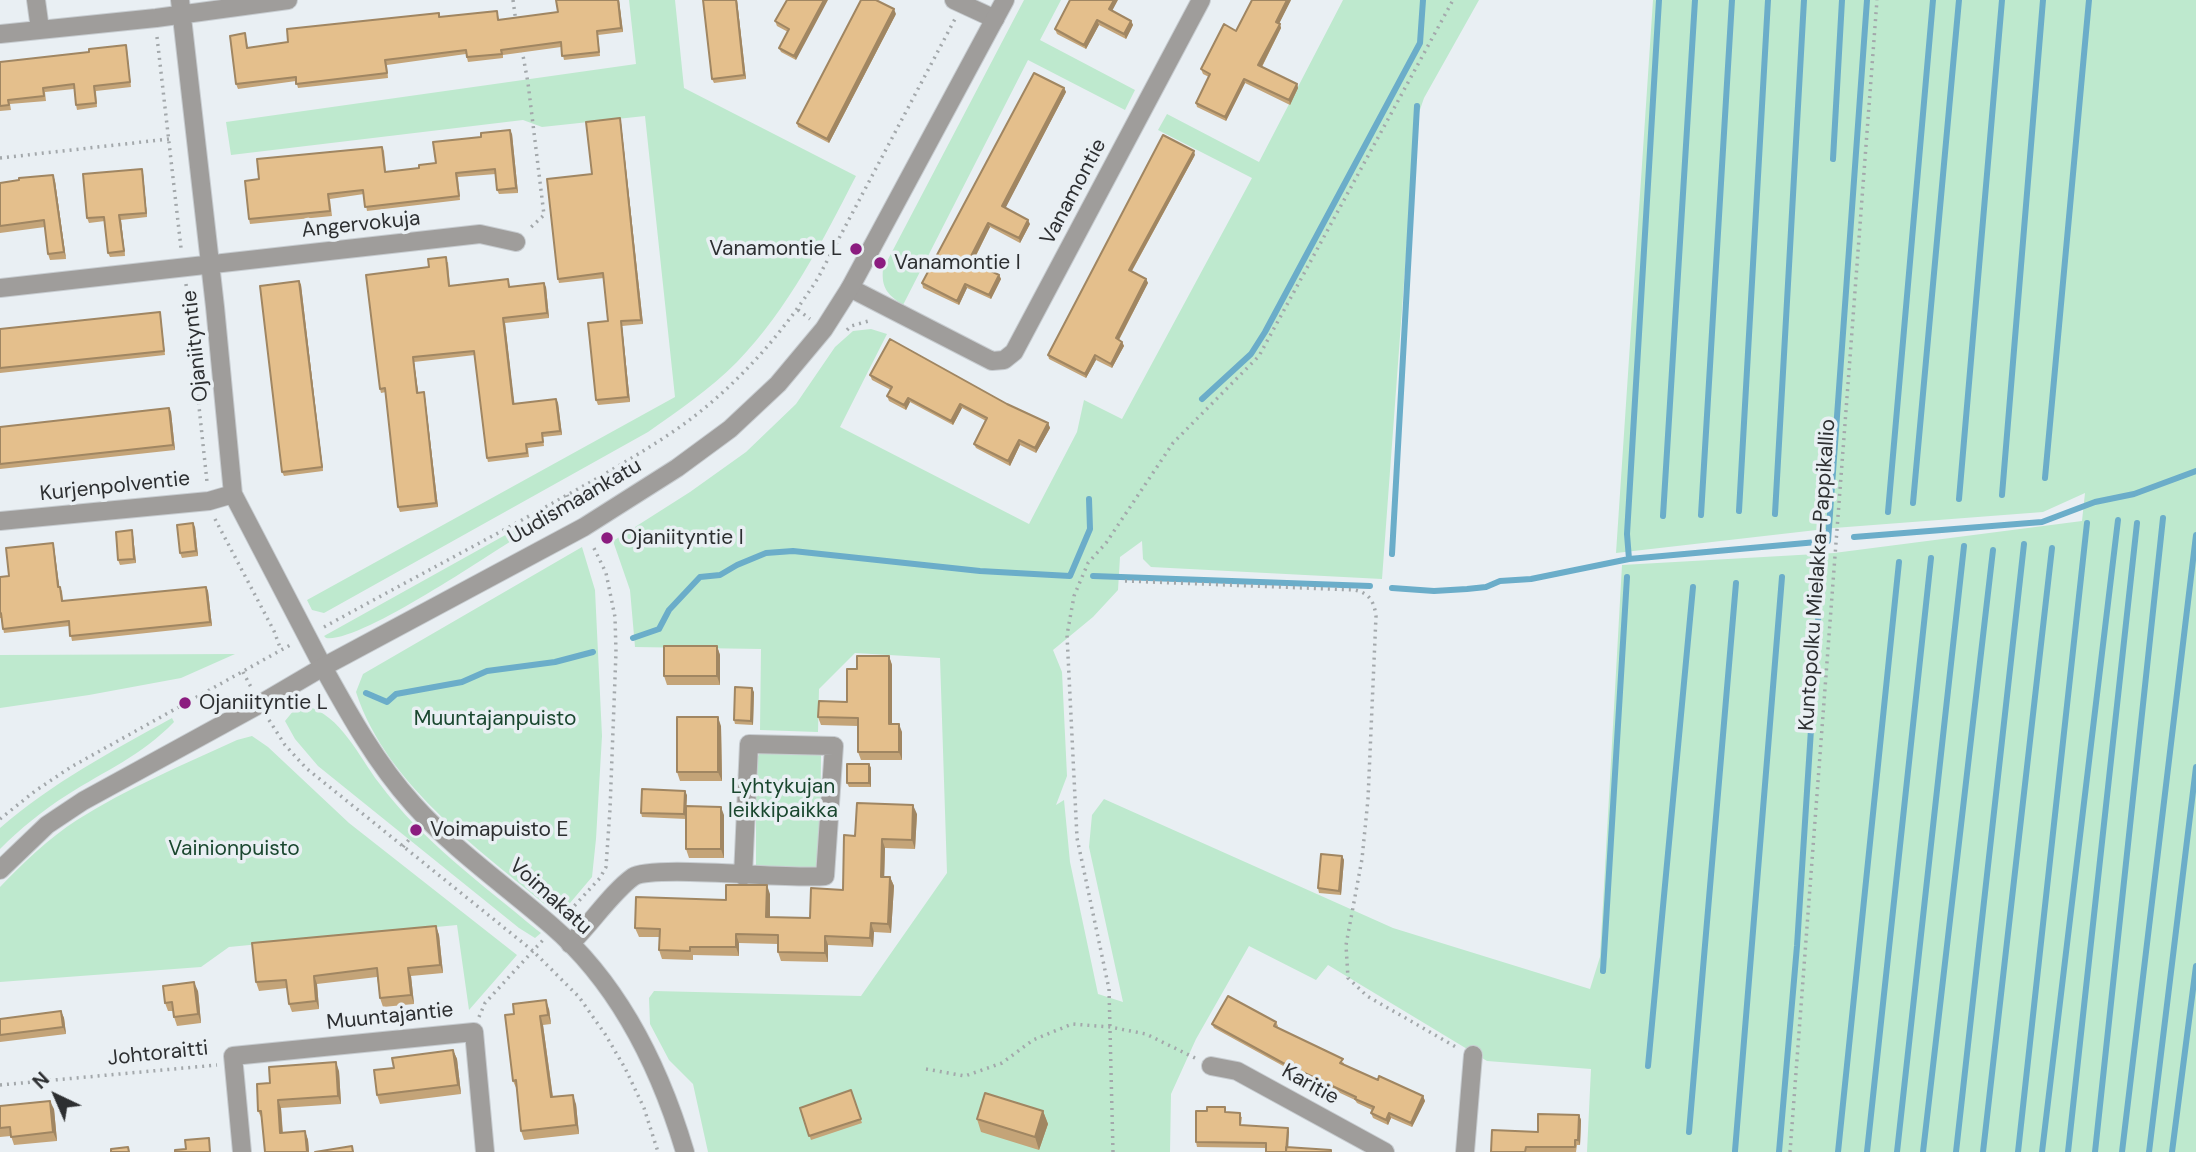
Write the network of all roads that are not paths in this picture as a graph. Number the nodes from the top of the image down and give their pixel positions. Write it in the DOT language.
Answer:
graph roads {
  1 [pos="36,0"];
  2 [pos="289,0"];
  3 [pos="954,0"];
  4 [pos="1005,0"];
  5 [pos="1201,0"];
  6 [pos="181,7"];
  7 [pos="995,19"];
  8 [pos="40,29"];
  9 [pos="0,34"];
  10 [pos="516,242"];
  11 [pos="211,265"];
  12 [pos="0,288"];
  13 [pos="849,288"];
  14 [pos="233,494"];
  15 [pos="0,521"];
  16 [pos="323,667"];
  17 [pos="0,870"];
  18 [pos="743,876"];
  19 [pos="570,944"];
  20 [pos="1473,1055"];
  21 [pos="1211,1066"];
  22 [pos="242,1152"];
  23 [pos="485,1152"];
  24 [pos="685,1152"];
  25 [pos="1385,1152"];
  26 [pos="1465,1152"];
  1 -- 8 [label="street"];
  2 -- 6 [label="street"];
  3 -- 7 [label="street"];
  4 -- 7 [label="street, Uudismaankatu"];
  5 -- 13 [label="street, Vanamontie"];
  6 -- 8 [label="street"];
  6 -- 11 [label="street, Ojaniityntie"];
  7 -- 13 [label="street, Uudismaankatu"];
  8 -- 9 [label="street"];
  10 -- 11 [label="street, Angervokuja"];
  11 -- 12 [label="street"];
  11 -- 14 [label="street, Ojaniityntie"];
  13 -- 16 [label="street, Uudismaankatu"];
  14 -- 15 [label="street, Kurjenpolventie"];
  14 -- 16 [label="street, Ojaniityntie"];
  16 -- 17 [label="street, Uudismaankatu"];
  16 -- 19 [label="street, Voimakatu"];
  18 -- 18 [label="street"];
  18 -- 19 [label="street"];
  19 -- 24 [label="street, Voimakatu"];
  20 -- 26 [label="street"];
  21 -- 25 [label="street, Karitie"];
  22 -- 23 [label="street, Muuntajantie"];
}
